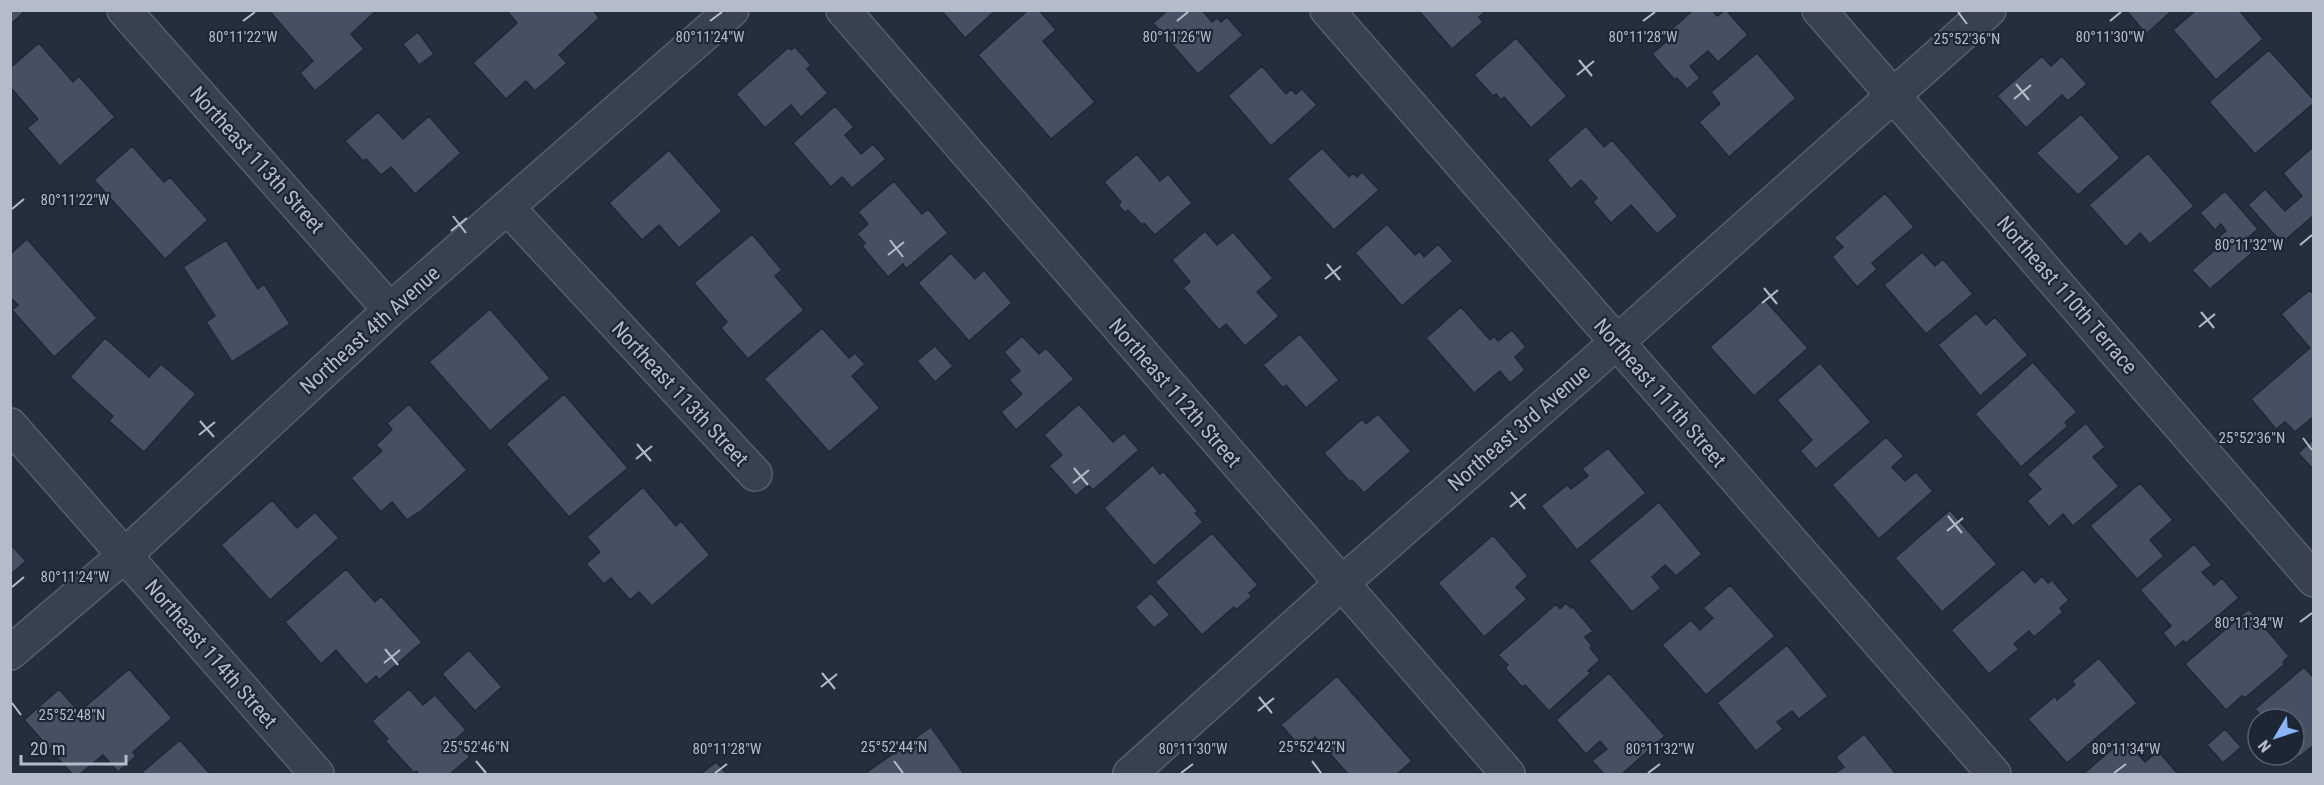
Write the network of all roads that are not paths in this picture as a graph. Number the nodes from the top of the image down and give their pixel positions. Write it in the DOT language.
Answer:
graph roads {
  1 [pos="124,10"];
  2 [pos="732,10"];
  3 [pos="843,10"];
  4 [pos="1327,10"];
  5 [pos="1819,10"];
  6 [pos="1989,10"];
  7 [pos="1893,95"];
  8 [pos="508,208"];
  9 [pos="390,310"];
  10 [pos="1616,343"];
  11 [pos="10,425"];
  12 [pos="755,474"];
  13 [pos="125,555"];
  14 [pos="2313,580"];
  15 [pos="1341,584"];
  16 [pos="10,653"];
  17 [pos="317,774"];
  18 [pos="1130,774"];
  19 [pos="1508,774"];
  20 [pos="1994,774"];
  1 -- 9 [label="street, Northeast 113th Street"];
  2 -- 8 [label="street, Northeast 4th Avenue"];
  3 -- 15 [label="street, Northeast 112th Street"];
  4 -- 10 [label="street, Northeast 111th Street"];
  5 -- 7 [label="street, Northeast 110th Terrace"];
  6 -- 7 [label="street, Northeast 3rd Avenue"];
  7 -- 10 [label="street, Northeast 3rd Avenue"];
  7 -- 14 [label="street, Northeast 110th Terrace"];
  8 -- 9 [label="street, Northeast 4th Avenue"];
  8 -- 12 [label="street, Northeast 113th Street"];
  9 -- 13 [label="street, Northeast 4th Avenue"];
  10 -- 15 [label="street, Northeast 3rd Avenue"];
  10 -- 20 [label="street, Northeast 111th Street"];
  11 -- 13 [label="street, Northeast 114th Street"];
  13 -- 16 [label="street, Northeast 4th Avenue"];
  13 -- 17 [label="street, Northeast 114th Street"];
  15 -- 18 [label="street, Northeast 3rd Avenue"];
  15 -- 19 [label="street, Northeast 112th Street"];
}
